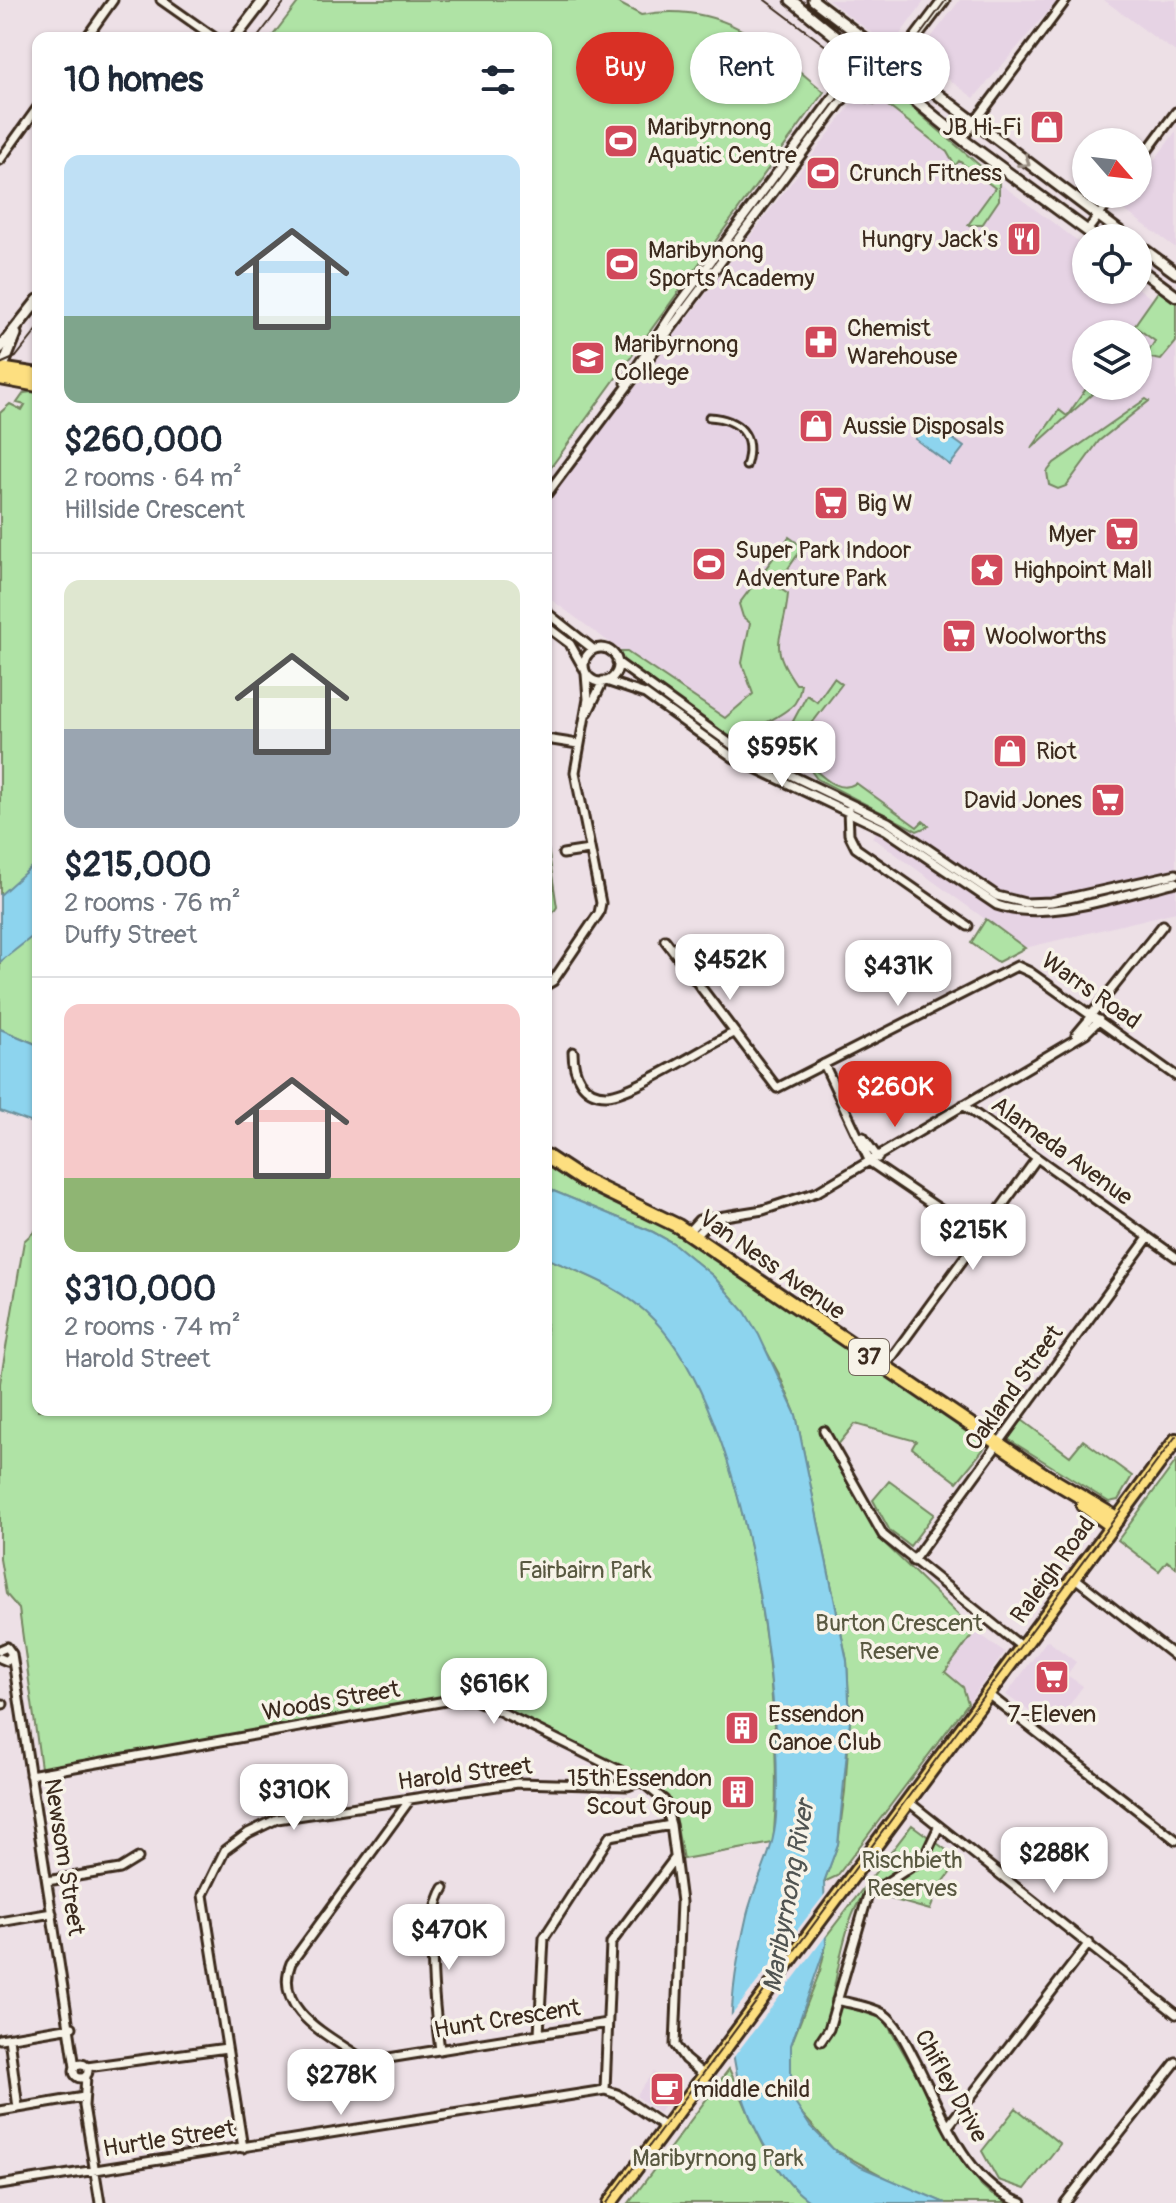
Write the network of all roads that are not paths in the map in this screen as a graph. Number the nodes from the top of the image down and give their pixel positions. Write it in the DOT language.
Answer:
graph roads {
  1 [pos="113,0"];
  2 [pos="161,0"];
  3 [pos="264,0"];
  4 [pos="791,0"];
  5 [pos="813,0"];
  6 [pos="944,0"];
  7 [pos="1066,0"];
  8 [pos="90,32"];
  9 [pos="206,32"];
  10 [pos="240,32"];
  11 [pos="831,32"];
  12 [pos="855,32"];
  13 [pos="920,32"];
  14 [pos="832,104"];
  15 [pos="834,104"];
  16 [pos="919,104"];
  17 [pos="947,104"];
  18 [pos="1176,112"];
  19 [pos="32,115"];
  20 [pos="973,124"];
  21 [pos="962,139"];
  22 [pos="1152,144"];
  23 [pos="0,160"];
  24 [pos="1104,208"];
  25 [pos="1098,216"];
  26 [pos="1077,224"];
  27 [pos="1092,224"];
  28 [pos="1109,224"];
  29 [pos="1152,255"];
  30 [pos="1176,273"];
  31 [pos="1152,278"];
  32 [pos="696,294"];
  33 [pos="1176,296"];
  34 [pos="700,304"];
  35 [pos="32,308"];
  36 [pos="20,324"];
  37 [pos="0,348"];
  38 [pos="1,372"];
  39 [pos="32,375"];
  40 [pos="32,383"];
  41 [pos="622,393"];
  42 [pos="709,417"];
  43 [pos="746,466"];
  44 [pos="552,486"];
  45 [pos="552,617"];
  46 [pos="552,630"];
  47 [pos="593,649"];
  48 [pos="617,662"];
  49 [pos="585,671"];
  50 [pos="604,681"];
  51 [pos="552,740"];
  52 [pos="578,744"];
  53 [pos="848,808"];
  54 [pos="589,850"];
  55 [pos="563,854"];
  56 [pos="1176,874"];
  57 [pos="1176,882"];
  58 [pos="1163,925"];
  59 [pos="968,926"];
  60 [pos="665,940"];
  61 [pos="552,982"];
  62 [pos="1094,1017"];
  63 [pos="733,1033"];
  64 [pos="573,1052"];
  65 [pos="824,1064"];
  66 [pos="1176,1076"];
  67 [pos="963,1105"];
  68 [pos="1037,1158"];
  69 [pos="876,1159"];
  70 [pos="552,1160"];
  71 [pos="691,1235"];
  72 [pos="979,1236"];
  73 [pos="1148,1238"];
  74 [pos="1176,1257"];
  75 [pos="884,1368"];
  76 [pos="824,1431"];
  77 [pos="1176,1440"];
  78 [pos="998,1444"];
  79 [pos="1115,1522"];
  80 [pos="913,1561"];
  81 [pos="1075,1578"];
  82 [pos="1023,1648"];
  83 [pos="0,1650"];
  84 [pos="12,1654"];
  85 [pos="1176,1657"];
  86 [pos="2,1659"];
  87 [pos="15,1676"];
  88 [pos="989,1695"];
  89 [pos="30,1775"];
  90 [pos="641,1781"];
  91 [pos="409,1801"];
  92 [pos="910,1803"];
  93 [pos="671,1825"];
  94 [pos="939,1826"];
  95 [pos="1176,1840"];
  96 [pos="138,1858"];
  97 [pos="674,1859"];
  98 [pos="47,1881"];
  99 [pos="444,1888"];
  100 [pos="52,1913"];
  101 [pos="0,1922"];
  102 [pos="1089,1943"];
  103 [pos="837,2000"];
  104 [pos="1176,2014"];
  105 [pos="607,2023"];
  106 [pos="72,2027"];
  107 [pos="539,2034"];
  108 [pos="4,2038"];
  109 [pos="821,2041"];
  110 [pos="74,2044"];
  111 [pos="227,2048"];
  112 [pos="440,2050"];
  113 [pos="1176,2062"];
  114 [pos="85,2072"];
  115 [pos="703,2074"];
  116 [pos="605,2090"];
  117 [pos="84,2096"];
  118 [pos="18,2108"];
  119 [pos="0,2111"];
  120 [pos="949,2125"];
  121 [pos="665,2127"];
  122 [pos="243,2148"];
  123 [pos="94,2171"];
  124 [pos="0,2185"];
  125 [pos="100,2203"];
  126 [pos="610,2203"];
  127 [pos="1022,2203"];
  128 [pos="1065,2203"];
  1 -- 8 [label="street"];
  2 -- 9 [label="street"];
  3 -- 10 [label="street"];
  4 -- 11 [label="street"];
  5 -- 12 [label="street"];
  6 -- 13 [label="street"];
  7 -- 20 [label="street"];
  14 -- 41 [label="street"];
  15 -- 32 [label="street"];
  16 -- 21 [label="street"];
  17 -- 20 [label="street"];
  18 -- 22 [label="street"];
  19 -- 23 [label="street"];
  20 -- 21 [label="street"];
  20 -- 25 [label="street, one-way"];
  21 -- 26 [label="street"];
  24 -- 25 [label="street"];
  25 -- 27 [label="street"];
  25 -- 28 [label="street"];
  29 -- 30 [label="street"];
  31 -- 33 [label="street"];
  32 -- 34 [label="street"];
  32 -- 41 [label="street"];
  35 -- 36 [label="street"];
  36 -- 37 [label="street"];
  36 -- 38 [label="street"];
  38 -- 39 [label="main road"];
  38 -- 40 [label="main road"];
  41 -- 44 [label="street"];
  42 -- 43 [label="street"];
  45 -- 47 [label="street"];
  46 -- 49 [label="street"];
  47 -- 48 [label="street"];
  47 -- 49 [label="street"];
  48 -- 50 [label="street"];
  48 -- 53 [label="street"];
  49 -- 50 [label="street"];
  49 -- 52 [label="street"];
  50 -- 52 [label="street"];
  50 -- 53 [label="street"];
  51 -- 52 [label="street"];
  52 -- 54 [label="street"];
  53 -- 56 [label="street"];
  53 -- 57 [label="street"];
  53 -- 59 [label="street"];
  54 -- 55 [label="street"];
  54 -- 61 [label="street"];
  58 -- 62 [label="street"];
  60 -- 63 [label="street"];
  62 -- 65 [label="street, Warrs Road"];
  62 -- 66 [label="street, Warrs Road"];
  62 -- 67 [label="street"];
  63 -- 64 [label="street"];
  63 -- 65 [label="street"];
  65 -- 69 [label="street"];
  67 -- 68 [label="street, Alameda Avenue"];
  67 -- 69 [label="street"];
  68 -- 72 [label="street"];
  68 -- 73 [label="street, Alameda Avenue"];
  69 -- 71 [label="street"];
  69 -- 72 [label="street"];
  70 -- 71 [label="main road, Van Ness Avenue / 37"];
  71 -- 75 [label="main road, Van Ness Avenue / 37"];
  72 -- 75 [label="street"];
  73 -- 74 [label="street, Alameda Avenue"];
  73 -- 78 [label="street, Oakland Street"];
  75 -- 78 [label="main road, Van Ness Avenue / 37"];
  76 -- 80 [label="street"];
  77 -- 79 [label="main road, Raleigh Road"];
  78 -- 79 [label="main road, Van Ness Avenue / 37"];
  78 -- 80 [label="street, Oakland Street"];
  79 -- 81 [label="main road, Raleigh Road"];
  80 -- 82 [label="street"];
  81 -- 82 [label="main road, Raleigh Road"];
  81 -- 85 [label="street"];
  82 -- 88 [label="main road, Raleigh Road"];
  83 -- 84 [label="street"];
  84 -- 86 [label="street"];
  84 -- 87 [label="street, Newsom Street"];
  86 -- 87 [label="street"];
  87 -- 89 [label="street, Newsom Street"];
  88 -- 92 [label="main road, Raleigh Road"];
  88 -- 95 [label="street"];
  89 -- 90 [label="street, Woods Street"];
  89 -- 98 [label="street, Newsom Street"];
  90 -- 91 [label="street, Harold Street"];
  90 -- 93 [label="street, Woods Street"];
  91 -- 111 [label="street, Harold Street"];
  91 -- 112 [label="street, Hunt Crescent"];
  92 -- 94 [label="street"];
  92 -- 115 [label="main road, Raleigh Road"];
  93 -- 97 [label="street, Woods Street"];
  93 -- 107 [label="street"];
  94 -- 102 [label="street"];
  94 -- 103 [label="street"];
  96 -- 98 [label="street"];
  97 -- 105 [label="street"];
  97 -- 115 [label="street, Woods Street"];
  98 -- 100 [label="street, Newsom Street"];
  99 -- 112 [label="street"];
  100 -- 101 [label="street"];
  100 -- 106 [label="street, Newsom Street"];
  102 -- 104 [label="street"];
  102 -- 120 [label="street"];
  103 -- 109 [label="street"];
  103 -- 120 [label="street, Chifley Drive"];
  105 -- 107 [label="street, Hunt Crescent"];
  105 -- 116 [label="street"];
  106 -- 108 [label="street"];
  106 -- 110 [label="street, Newsom Street"];
  107 -- 112 [label="street, Hunt Crescent"];
  108 -- 118 [label="street"];
  110 -- 114 [label="street, Newsom Street"];
  110 -- 114 [label="street, Newsom Street"];
  111 -- 114 [label="street"];
  111 -- 122 [label="street, Harold Street"];
  113 -- 128 [label="street"];
  114 -- 117 [label="street"];
  115 -- 121 [label="main road, Raleigh Road"];
  116 -- 121 [label="street"];
  116 -- 122 [label="street, Hurtle Street"];
  117 -- 118 [label="street"];
  117 -- 123 [label="street"];
  118 -- 119 [label="street"];
  120 -- 127 [label="street, Chifley Drive"];
  121 -- 126 [label="main road, Raleigh Road"];
  122 -- 123 [label="street, Hurtle Street"];
  123 -- 124 [label="street, Hurtle Street"];
  123 -- 125 [label="street"];
}
